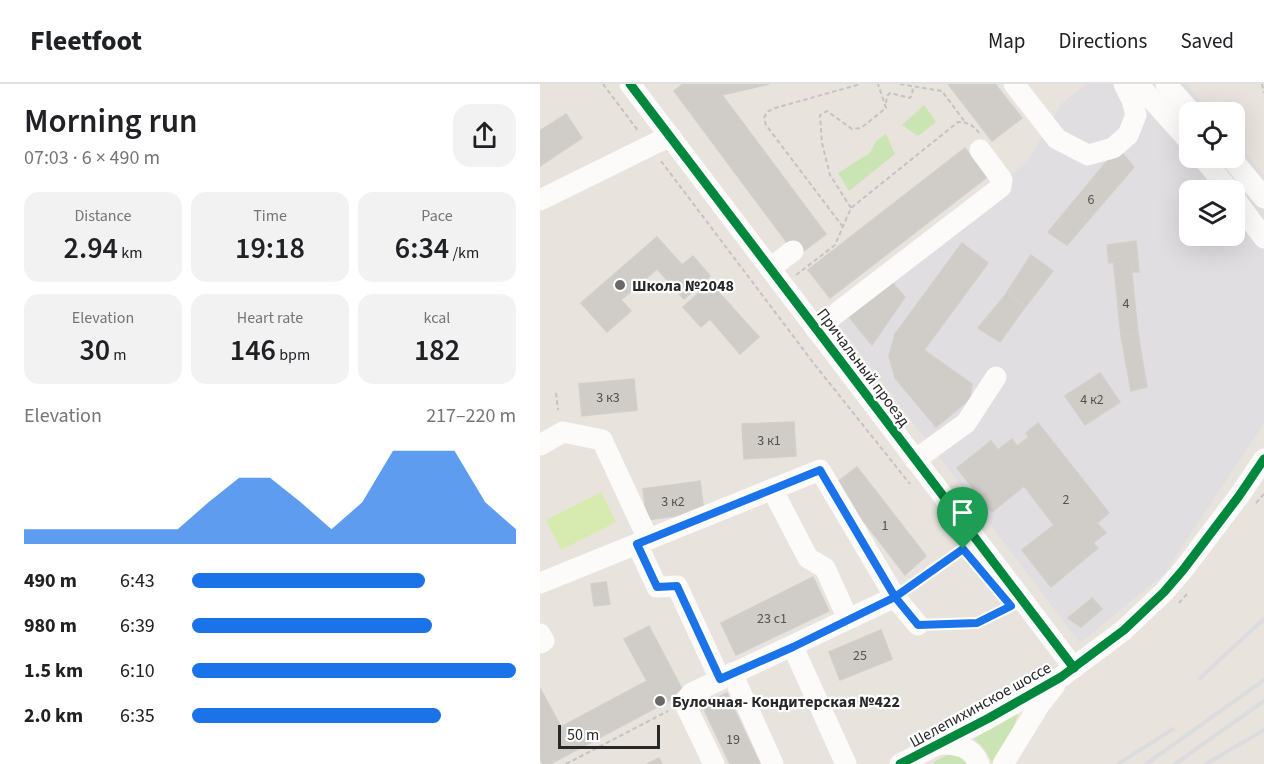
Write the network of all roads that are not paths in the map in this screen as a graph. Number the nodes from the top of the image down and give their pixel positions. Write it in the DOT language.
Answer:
graph roads {
  1 [pos="630,84"];
  2 [pos="1014,84"];
  3 [pos="1124,84"];
  4 [pos="1138,84"];
  5 [pos="1166,84"];
  6 [pos="1182,102"];
  7 [pos="1179,130"];
  8 [pos="670,136"];
  9 [pos="982,144"];
  10 [pos="1211,168"];
  11 [pos="1240,168"];
  12 [pos="1221,180"];
  13 [pos="1264,198"];
  14 [pos="540,200"];
  15 [pos="1245,213"];
  16 [pos="1264,238"];
  17 [pos="793,251"];
  18 [pos="776,277"];
  19 [pos="816,329"];
  20 [pos="996,377"];
  21 [pos="540,445"];
  22 [pos="1264,459"];
  23 [pos="915,460"];
  24 [pos="772,489"];
  25 [pos="643,541"];
  26 [pos="540,583"];
  27 [pos="895,597"];
  28 [pos="848,619"];
  29 [pos="918,625"];
  30 [pos="540,634"];
  31 [pos="540,643"];
  32 [pos="793,647"];
  33 [pos="1067,673"];
  34 [pos="726,676"];
  35 [pos="939,744"];
  36 [pos="714,764"];
  37 [pos="774,764"];
  38 [pos="846,764"];
  39 [pos="900,764"];
  40 [pos="979,764"];
  41 [pos="1003,764"];
  1 -- 8 [label="street, Причальный проезд"];
  2 -- 3 [label="street"];
  4 -- 7 [label="street"];
  5 -- 6 [label="street"];
  8 -- 14 [label="street"];
  8 -- 18 [label="street, Причальный проезд"];
  9 -- 19 [label="street"];
  10 -- 12 [label="street"];
  11 -- 13 [label="street"];
  15 -- 16 [label="street"];
  17 -- 18 [label="street"];
  18 -- 19 [label="street, Причальный проезд"];
  19 -- 23 [label="street, Причальный проезд"];
  20 -- 23 [label="street"];
  21 -- 25 [label="street"];
  22 -- 33 [label="street"];
  23 -- 33 [label="street, Причальный проезд"];
  24 -- 25 [label="street"];
  24 -- 27 [label="street"];
  24 -- 28 [label="street"];
  25 -- 26 [label="street"];
  25 -- 34 [label="street"];
  27 -- 28 [label="street"];
  27 -- 29 [label="street"];
  28 -- 32 [label="street"];
  30 -- 31 [label="street"];
  32 -- 34 [label="street"];
  32 -- 38 [label="street"];
  33 -- 35 [label="street, Шелепихинское шоссе"];
  33 -- 41 [label="street"];
  34 -- 36 [label="street"];
  34 -- 37 [label="street"];
  35 -- 39 [label="street, Шелепихинское шоссе"];
  35 -- 40 [label="street"];
}
